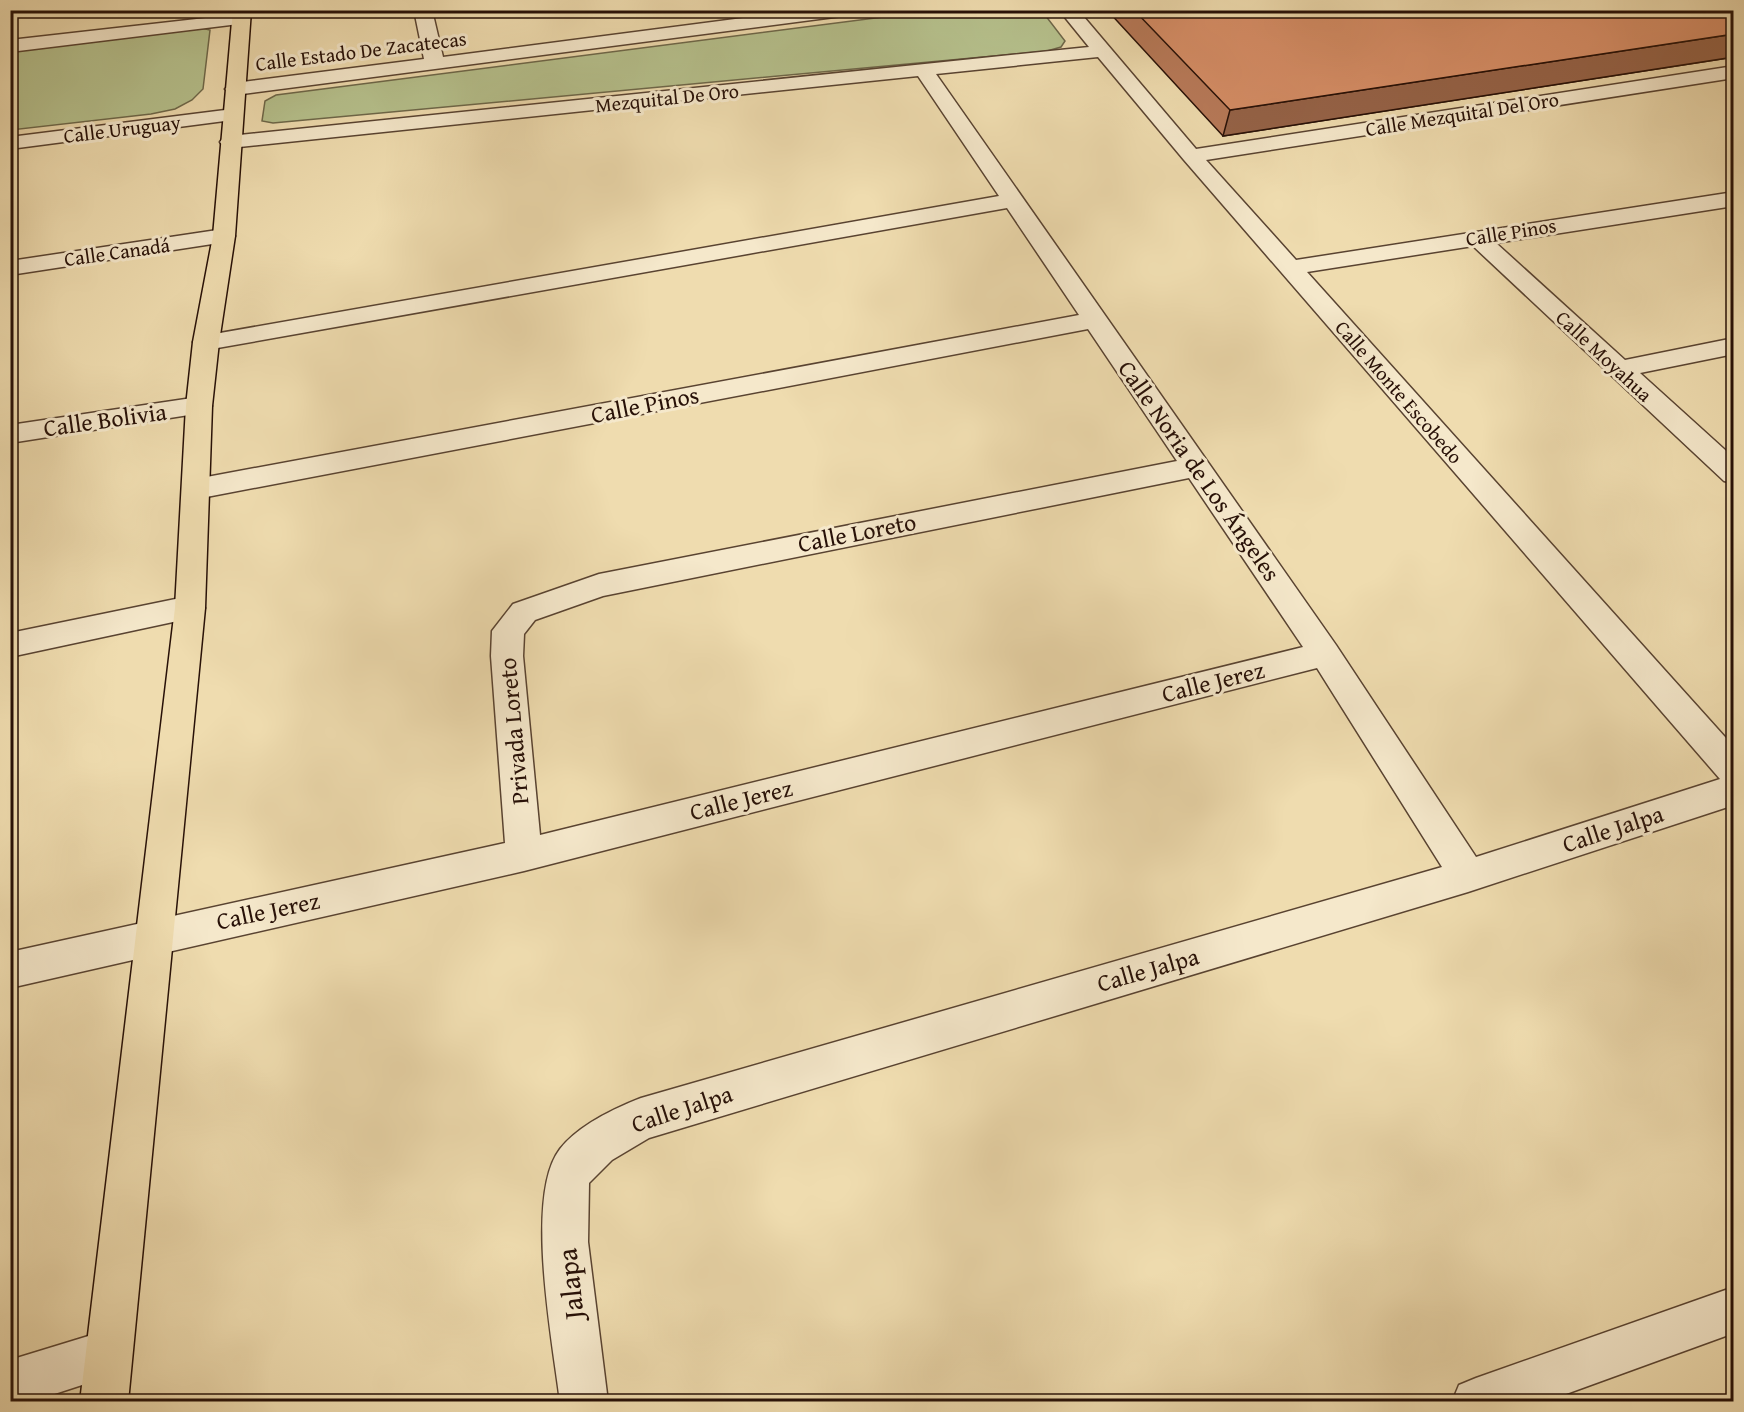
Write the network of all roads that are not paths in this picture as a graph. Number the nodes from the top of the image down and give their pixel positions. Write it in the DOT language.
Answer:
graph roads {
  1 [pos="423,10"];
  2 [pos="850,10"];
  3 [pos="1068,10"];
  4 [pos="242,15"];
  5 [pos="10,46"];
  6 [pos="1103,51"];
  7 [pos="435,65"];
  8 [pos="924,71"];
  9 [pos="1734,72"];
  10 [pos="233,115"];
  11 [pos="10,143"];
  12 [pos="1191,156"];
  13 [pos="1734,199"];
  14 [pos="1012,200"];
  15 [pos="224,237"];
  16 [pos="1476,237"];
  17 [pos="10,268"];
  18 [pos="1289,268"];
  19 [pos="1095,320"];
  20 [pos="206,342"];
  21 [pos="1734,346"];
  22 [pos="1618,369"];
  23 [pos="200,406"];
  24 [pos="10,434"];
  25 [pos="1194,467"];
  26 [pos="1734,474"];
  27 [pos="196,489"];
  28 [pos="190,608"];
  29 [pos="524,612"];
  30 [pos="10,645"];
  31 [pos="1325,654"];
  32 [pos="1734,771"];
  33 [pos="1734,790"];
  34 [pos="524,855"];
  35 [pos="1468,876"];
  36 [pos="155,936"];
  37 [pos="10,970"];
  38 [pos="572,1168"];
  39 [pos="1732,1313"];
  40 [pos="108,1354"];
  41 [pos="10,1384"];
  42 [pos="104,1401"];
  43 [pos="584,1401"];
  44 [pos="1476,1401"];
  1 -- 7 [label="street"];
  2 -- 7 [label="street, Calle Estado De Zacatecas"];
  3 -- 6 [label="street, Calle Monte Escobedo"];
  4 -- 5 [label="street"];
  4 -- 10 [label="main road"];
  6 -- 8 [label="street, Mezquital De Oro"];
  6 -- 12 [label="street, Calle Monte Escobedo"];
  7 -- 10 [label="street, Calle Estado De Zacatecas"];
  8 -- 10 [label="street, Mezquital De Oro"];
  8 -- 14 [label="street, Calle Noria de Los Ángeles"];
  9 -- 12 [label="street, Calle Mezquital Del Oro"];
  10 -- 11 [label="street, Calle Uruguay"];
  10 -- 15 [label="main road"];
  12 -- 18 [label="street, Calle Monte Escobedo"];
  13 -- 16 [label="street, Calle Pinos"];
  14 -- 19 [label="street, Calle Noria de Los Ángeles"];
  14 -- 20 [label="street"];
  15 -- 17 [label="street, Calle Canadá"];
  15 -- 20 [label="main road"];
  16 -- 18 [label="street, Calle Pinos"];
  16 -- 22 [label="street, Calle Moyahua"];
  18 -- 32 [label="street, Calle Monte Escobedo"];
  19 -- 25 [label="street, Calle Noria de Los Ángeles"];
  19 -- 27 [label="street, Calle Pinos"];
  20 -- 23 [label="main road"];
  21 -- 22 [label="street"];
  22 -- 26 [label="street, Calle Moyahua"];
  23 -- 24 [label="street, Calle Bolivia"];
  23 -- 27 [label="main road"];
  25 -- 29 [label="street, Calle Loreto"];
  25 -- 31 [label="street, Calle Noria de Los Ángeles"];
  27 -- 28 [label="main road"];
  28 -- 30 [label="street"];
  28 -- 36 [label="main road"];
  29 -- 34 [label="street, Privada Loreto"];
  31 -- 34 [label="street, Calle Jerez"];
  31 -- 35 [label="street, Calle Noria de Los Ángeles"];
  33 -- 35 [label="street, Calle Jalpa"];
  34 -- 36 [label="street, Calle Jerez"];
  35 -- 38 [label="street, Calle Jalpa"];
  36 -- 37 [label="street, Calle Jerez"];
  36 -- 40 [label="main road"];
  38 -- 43 [label="street, Jalapa"];
  39 -- 44 [label="street"];
  40 -- 41 [label="street"];
  40 -- 42 [label="main road"];
}
